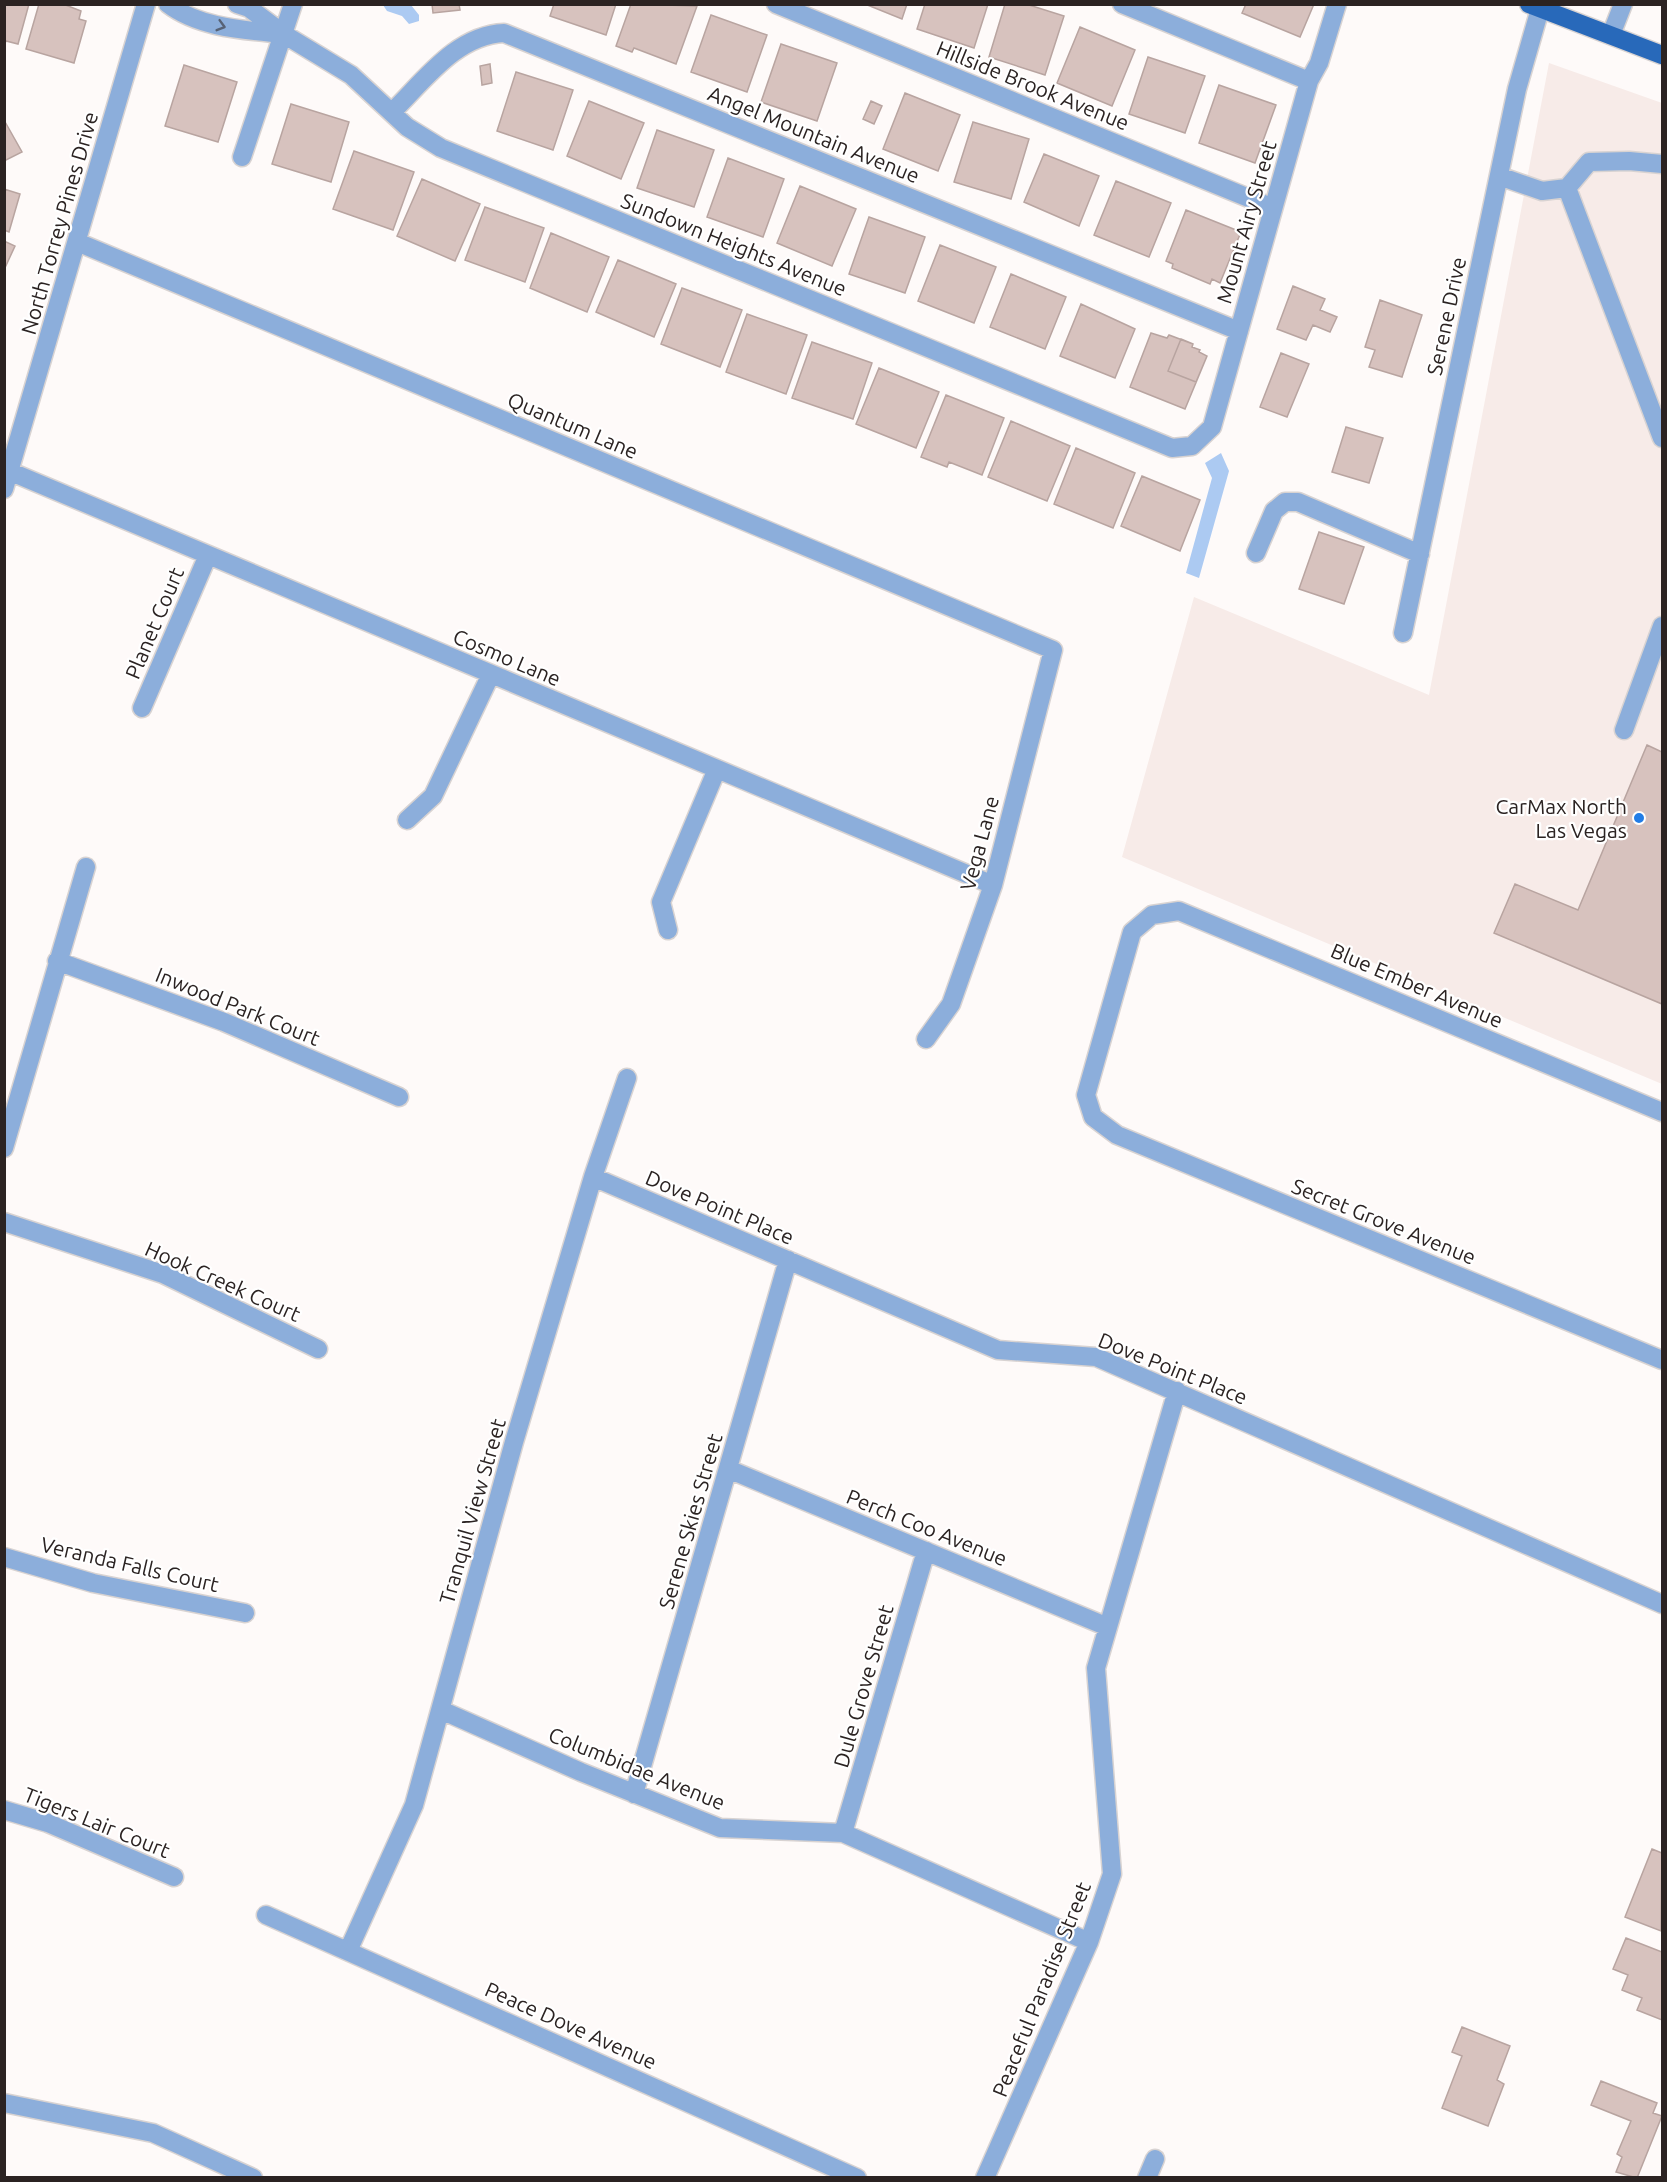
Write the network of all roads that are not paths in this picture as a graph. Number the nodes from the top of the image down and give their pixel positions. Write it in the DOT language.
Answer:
graph roads {
  1 [pos="146,4"];
  2 [pos="168,4"];
  3 [pos="237,4"];
  4 [pos="293,4"];
  5 [pos="776,4"];
  6 [pos="1122,4"];
  7 [pos="1337,4"];
  8 [pos="1623,4"];
  9 [pos="1535,7"];
  10 [pos="285,35"];
  11 [pos="1611,35"];
  12 [pos="1662,55"];
  13 [pos="1309,81"];
  14 [pos="392,112"];
  15 [pos="242,157"];
  16 [pos="1662,164"];
  17 [pos="1499,176"];
  18 [pos="1567,188"];
  19 [pos="1274,208"];
  20 [pos="77,242"];
  21 [pos="1239,331"];
  22 [pos="1662,438"];
  23 [pos="1192,446"];
  24 [pos="7,470"];
  25 [pos="4,489"];
  26 [pos="1256,553"];
  27 [pos="1420,554"];
  28 [pos="208,555"];
  29 [pos="1662,626"];
  30 [pos="1403,633"];
  31 [pos="1053,650"];
  32 [pos="491,674"];
  33 [pos="142,708"];
  34 [pos="1624,730"];
  35 [pos="717,769"];
  36 [pos="407,820"];
  37 [pos="86,867"];
  38 [pos="993,885"];
  39 [pos="668,930"];
  40 [pos="57,961"];
  41 [pos="926,1039"];
  42 [pos="627,1078"];
  43 [pos="399,1097"];
  44 [pos="1662,1112"];
  45 [pos="1093,1117"];
  46 [pos="4,1148"];
  47 [pos="593,1177"];
  48 [pos="4,1222"];
  49 [pos="788,1260"];
  50 [pos="318,1349"];
  51 [pos="1662,1360"];
  52 [pos="1177,1391"];
  53 [pos="728,1469"];
  54 [pos="926,1551"];
  55 [pos="4,1557"];
  56 [pos="1662,1604"];
  57 [pos="245,1613"];
  58 [pos="1108,1627"];
  59 [pos="441,1710"];
  60 [pos="634,1794"];
  61 [pos="4,1810"];
  62 [pos="843,1833"];
  63 [pos="174,1877"];
  64 [pos="266,1915"];
  65 [pos="1089,1942"];
  66 [pos="348,1951"];
  67 [pos="4,2103"];
  68 [pos="1155,2159"];
  69 [pos="253,2178"];
  70 [pos="857,2178"];
  71 [pos="985,2178"];
  72 [pos="1147,2178"];
  1 -- 20 [label="street, North Torrey Pines Drive"];
  2 -- 10 [label="street, Sundown Heights Avenue, one-way"];
  3 -- 10 [label="street, Sundown Heights Avenue"];
  4 -- 10 [label="street"];
  5 -- 19 [label="street, Hillside Brook Avenue"];
  6 -- 13 [label="street"];
  7 -- 13 [label="street, Mount Airy Street"];
  8 -- 11 [label="street"];
  9 -- 11 [label="main road"];
  9 -- 17 [label="street, Serene Drive"];
  10 -- 14 [label="street, Sundown Heights Avenue"];
  10 -- 15 [label="street"];
  11 -- 12 [label="main road"];
  13 -- 19 [label="street, Mount Airy Street"];
  14 -- 21 [label="street, Angel Mountain Avenue"];
  14 -- 23 [label="street, Sundown Heights Avenue"];
  16 -- 18 [label="street"];
  17 -- 18 [label="street"];
  17 -- 27 [label="street, Serene Drive"];
  18 -- 22 [label="street"];
  19 -- 21 [label="street, Mount Airy Street"];
  20 -- 24 [label="street, North Torrey Pines Drive"];
  20 -- 31 [label="street, Quantum Lane"];
  21 -- 23 [label="street, Mount Airy Street"];
  24 -- 25 [label="street, North Torrey Pines Drive"];
  24 -- 28 [label="street, Cosmo Lane"];
  26 -- 27 [label="street"];
  27 -- 30 [label="street, Serene Drive"];
  28 -- 32 [label="street, Cosmo Lane"];
  28 -- 33 [label="street, Planet Court"];
  29 -- 34 [label="street"];
  31 -- 38 [label="street, Vega Lane"];
  32 -- 35 [label="street, Cosmo Lane"];
  32 -- 36 [label="street"];
  35 -- 38 [label="street, Cosmo Lane"];
  35 -- 39 [label="street"];
  37 -- 40 [label="street"];
  38 -- 41 [label="street, Vega Lane"];
  40 -- 43 [label="street, Inwood Park Court"];
  40 -- 46 [label="street"];
  42 -- 47 [label="street, Tranquil View Street"];
  44 -- 45 [label="street, Blue Ember Avenue"];
  45 -- 51 [label="street, Secret Grove Avenue"];
  47 -- 49 [label="street, Dove Point Place"];
  47 -- 59 [label="street, Tranquil View Street"];
  48 -- 50 [label="street, Hook Creek Court"];
  49 -- 52 [label="street, Dove Point Place"];
  49 -- 53 [label="street, Serene Skies Street"];
  52 -- 56 [label="street, Dove Point Place"];
  52 -- 58 [label="street, Peaceful Paradise Street"];
  53 -- 54 [label="street, Perch Coo Avenue"];
  53 -- 60 [label="street, Serene Skies Street"];
  54 -- 58 [label="street, Perch Coo Avenue"];
  54 -- 62 [label="street, Dule Grove Street"];
  55 -- 57 [label="street, Veranda Falls Court"];
  58 -- 65 [label="street, Peaceful Paradise Street"];
  59 -- 60 [label="street, Columbidae Avenue"];
  59 -- 66 [label="street, Tranquil View Street"];
  60 -- 62 [label="street, Columbidae Avenue"];
  61 -- 63 [label="street, Tigers Lair Court"];
  62 -- 65 [label="street, Columbidae Avenue"];
  64 -- 66 [label="street, Peace Dove Avenue"];
  65 -- 71 [label="street, Peaceful Paradise Street"];
  66 -- 70 [label="street, Peace Dove Avenue"];
  67 -- 69 [label="street"];
  68 -- 72 [label="street"];
}
